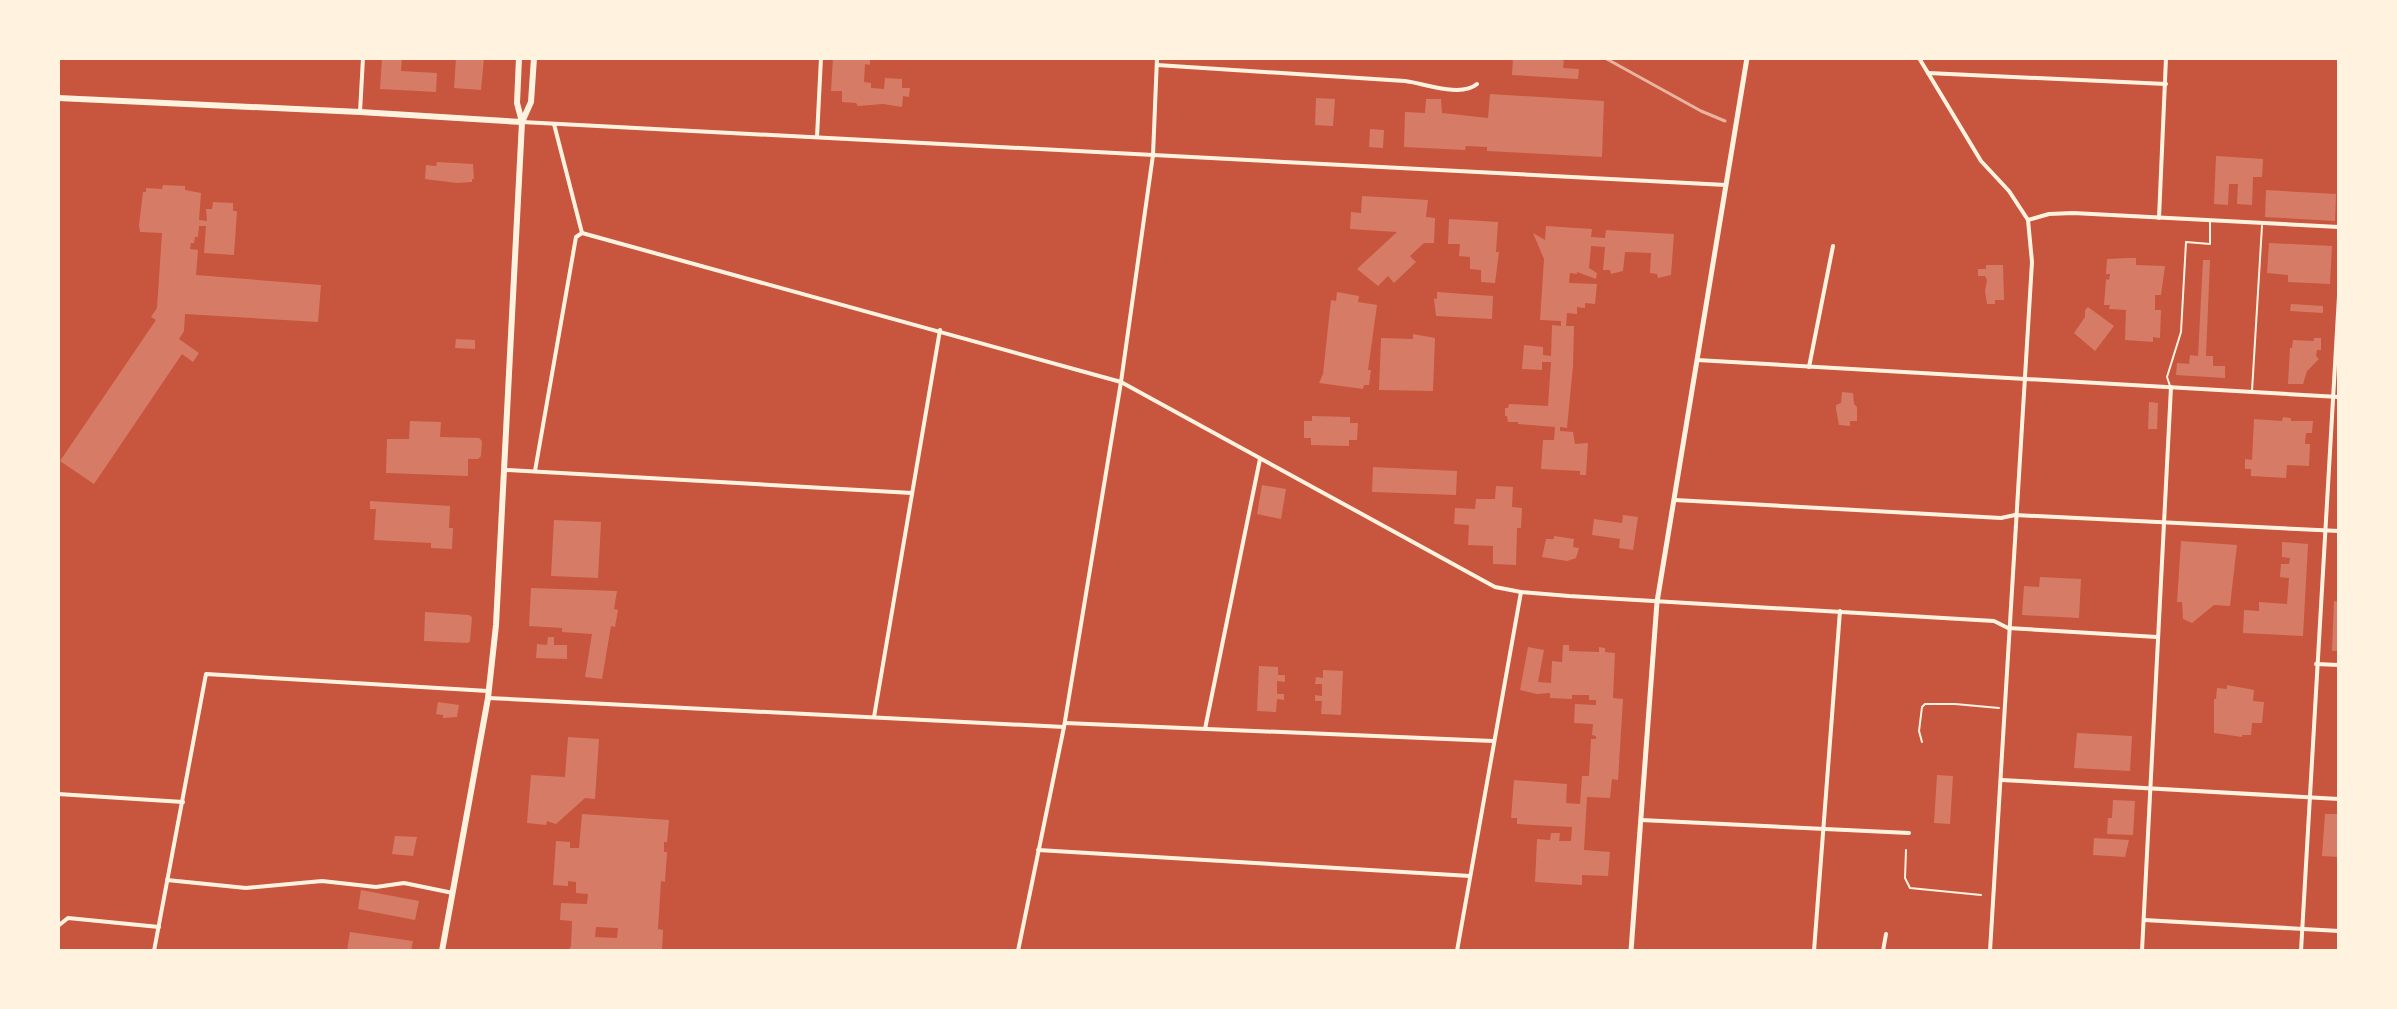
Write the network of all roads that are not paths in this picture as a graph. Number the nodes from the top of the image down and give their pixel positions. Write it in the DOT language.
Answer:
graph roads {
  1 [pos="363,58"];
  2 [pos="519,58"];
  3 [pos="534,58"];
  4 [pos="821,58"];
  5 [pos="1157,58"];
  6 [pos="1747,58"];
  7 [pos="1919,58"];
  8 [pos="2166,58"];
  9 [pos="1157,65"];
  10 [pos="1928,73"];
  11 [pos="1477,84"];
  12 [pos="2166,84"];
  13 [pos="58,98"];
  14 [pos="360,112"];
  15 [pos="522,122"];
  16 [pos="554,124"];
  17 [pos="817,137"];
  18 [pos="1153,155"];
  19 [pos="1726,185"];
  20 [pos="2159,218"];
  21 [pos="2028,220"];
  22 [pos="2210,220"];
  23 [pos="2262,223"];
  24 [pos="2339,227"];
  25 [pos="582,233"];
  26 [pos="1833,246"];
  27 [pos="2339,296"];
  28 [pos="940,330"];
  29 [pos="1697,360"];
  30 [pos="1809,367"];
  31 [pos="2026,380"];
  32 [pos="1121,382"];
  33 [pos="2171,387"];
  34 [pos="2252,392"];
  35 [pos="2332,397"];
  36 [pos="2339,397"];
  37 [pos="1260,459"];
  38 [pos="506,470"];
  39 [pos="535,471"];
  40 [pos="912,493"];
  41 [pos="1674,500"];
  42 [pos="2015,515"];
  43 [pos="2165,522"];
  44 [pos="2324,530"];
  45 [pos="2339,531"];
  46 [pos="1521,592"];
  47 [pos="1657,602"];
  48 [pos="1840,611"];
  49 [pos="2008,628"];
  50 [pos="2157,637"];
  51 [pos="2316,664"];
  52 [pos="2339,665"];
  53 [pos="488,695"];
  54 [pos="874,717"];
  55 [pos="1065,725"];
  56 [pos="1205,729"];
  57 [pos="1493,741"];
  58 [pos="2001,780"];
  59 [pos="2150,787"];
  60 [pos="58,794"];
  61 [pos="2308,797"];
  62 [pos="2339,799"];
  63 [pos="183,802"];
  64 [pos="1641,820"];
  65 [pos="1823,828"];
  66 [pos="1909,833"];
  67 [pos="1038,850"];
  68 [pos="1470,876"];
  69 [pos="167,880"];
  70 [pos="453,893"];
  71 [pos="2144,920"];
  72 [pos="58,926"];
  73 [pos="159,927"];
  74 [pos="2302,929"];
  75 [pos="2339,931"];
  76 [pos="1886,934"];
  77 [pos="154,951"];
  78 [pos="442,951"];
  79 [pos="1018,951"];
  80 [pos="1457,951"];
  81 [pos="1631,951"];
  82 [pos="1814,951"];
  83 [pos="1883,951"];
  84 [pos="1990,951"];
  85 [pos="2142,951"];
  86 [pos="2301,951"];
  1 -- 14 [label="street"];
  2 -- 15 [label="main road"];
  3 -- 15 [label="main road"];
  4 -- 17 [label="street"];
  5 -- 9 [label="street"];
  6 -- 19 [label="street"];
  7 -- 10 [label="street"];
  8 -- 12 [label="street"];
  9 -- 11 [label="street"];
  9 -- 18 [label="street"];
  10 -- 12 [label="street"];
  10 -- 21 [label="street"];
  12 -- 20 [label="street"];
  13 -- 14 [label="main road"];
  14 -- 15 [label="main road"];
  15 -- 16 [label="street"];
  15 -- 38 [label="main road"];
  16 -- 17 [label="street"];
  16 -- 25 [label="street"];
  17 -- 18 [label="street"];
  18 -- 19 [label="street"];
  18 -- 32 [label="street"];
  19 -- 29 [label="street"];
  20 -- 21 [label="street"];
  20 -- 22 [label="street"];
  21 -- 31 [label="street"];
  22 -- 23 [label="street"];
  22 -- 33 [label="lane"];
  23 -- 24 [label="street"];
  23 -- 34 [label="lane"];
  25 -- 28 [label="street"];
  25 -- 39 [label="street"];
  26 -- 30 [label="street"];
  27 -- 35 [label="street"];
  28 -- 32 [label="street"];
  28 -- 40 [label="street"];
  29 -- 30 [label="street"];
  29 -- 41 [label="street"];
  30 -- 31 [label="street"];
  31 -- 33 [label="street"];
  31 -- 42 [label="street"];
  32 -- 37 [label="street"];
  32 -- 55 [label="street"];
  33 -- 34 [label="street"];
  33 -- 43 [label="street"];
  34 -- 35 [label="street"];
  35 -- 36 [label="street"];
  35 -- 44 [label="street"];
  37 -- 46 [label="street"];
  37 -- 56 [label="street"];
  38 -- 39 [label="street"];
  38 -- 53 [label="main road"];
  39 -- 40 [label="street"];
  40 -- 54 [label="street"];
  41 -- 42 [label="street"];
  41 -- 47 [label="street"];
  42 -- 43 [label="street"];
  42 -- 49 [label="street"];
  43 -- 44 [label="street"];
  43 -- 50 [label="street"];
  44 -- 45 [label="street"];
  44 -- 51 [label="street"];
  46 -- 47 [label="street"];
  46 -- 57 [label="street"];
  47 -- 48 [label="street"];
  47 -- 64 [label="street"];
  48 -- 49 [label="street"];
  48 -- 65 [label="street"];
  49 -- 50 [label="street"];
  49 -- 58 [label="street"];
  50 -- 59 [label="street"];
  51 -- 52 [label="street"];
  51 -- 61 [label="street"];
  53 -- 54 [label="street"];
  53 -- 63 [label="street"];
  53 -- 70 [label="main road"];
  54 -- 55 [label="street"];
  55 -- 56 [label="street"];
  55 -- 67 [label="street"];
  56 -- 57 [label="street"];
  57 -- 68 [label="street"];
  58 -- 59 [label="street"];
  58 -- 84 [label="street"];
  59 -- 61 [label="street"];
  59 -- 71 [label="street"];
  60 -- 63 [label="street"];
  61 -- 62 [label="street"];
  61 -- 74 [label="street"];
  63 -- 69 [label="street"];
  64 -- 65 [label="street"];
  64 -- 81 [label="street"];
  65 -- 66 [label="street"];
  65 -- 82 [label="street"];
  67 -- 68 [label="street"];
  67 -- 79 [label="street"];
  68 -- 80 [label="street"];
  69 -- 70 [label="street"];
  69 -- 73 [label="street"];
  70 -- 78 [label="main road"];
  71 -- 74 [label="street"];
  71 -- 85 [label="street"];
  72 -- 73 [label="street"];
  73 -- 77 [label="street"];
  74 -- 75 [label="street"];
  74 -- 86 [label="street"];
  76 -- 83 [label="street"];
}
